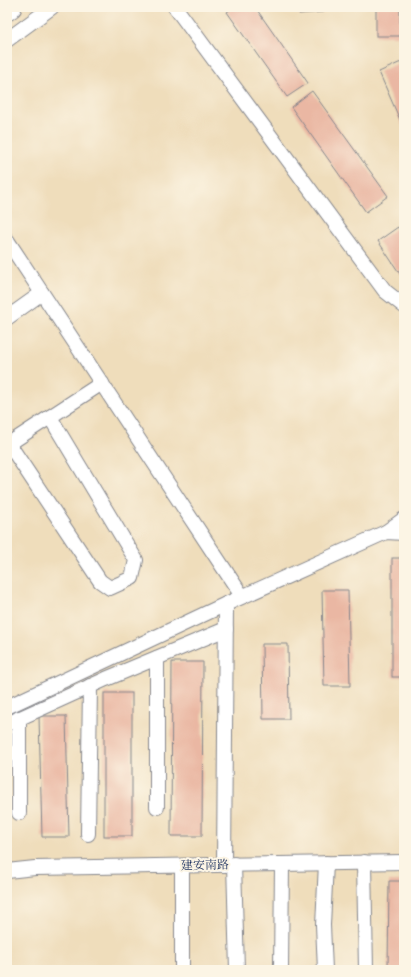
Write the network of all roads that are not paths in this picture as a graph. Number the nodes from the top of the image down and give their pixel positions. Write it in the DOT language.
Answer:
graph roads {
  1 [pos="11,7"];
  2 [pos="52,7"];
  3 [pos="175,7"];
  4 [pos="7,10"];
  5 [pos="7,40"];
  6 [pos="7,240"];
  7 [pos="42,293"];
  8 [pos="404,306"];
  9 [pos="7,318"];
  10 [pos="102,383"];
  11 [pos="50,417"];
  12 [pos="8,444"];
  13 [pos="404,519"];
  14 [pos="386,532"];
  15 [pos="404,532"];
  16 [pos="242,596"];
  17 [pos="226,604"];
  18 [pos="226,629"];
  19 [pos="157,658"];
  20 [pos="90,686"];
  21 [pos="7,707"];
  22 [pos="13,721"];
  23 [pos="157,807"];
  24 [pos="19,813"];
  25 [pos="88,834"];
  26 [pos="364,862"];
  27 [pos="404,862"];
  28 [pos="326,863"];
  29 [pos="282,864"];
  30 [pos="229,865"];
  31 [pos="182,866"];
  32 [pos="7,872"];
  33 [pos="182,970"];
  34 [pos="237,970"];
  35 [pos="280,970"];
  36 [pos="325,970"];
  37 [pos="366,970"];
  1 -- 4 [label="highway"];
  2 -- 5 [label="street"];
  3 -- 8 [label="street"];
  6 -- 7 [label="street"];
  7 -- 9 [label="street"];
  7 -- 10 [label="street"];
  10 -- 11 [label="street"];
  10 -- 16 [label="street"];
  11 -- 12 [label="street"];
  11 -- 12 [label="street"];
  13 -- 14 [label="street"];
  14 -- 15 [label="street"];
  14 -- 16 [label="street"];
  16 -- 17 [label="street"];
  17 -- 18 [label="street"];
  17 -- 21 [label="street"];
  18 -- 19 [label="street"];
  18 -- 30 [label="street"];
  19 -- 20 [label="street"];
  19 -- 23 [label="street"];
  20 -- 22 [label="street"];
  20 -- 25 [label="street"];
  22 -- 24 [label="street"];
  26 -- 27 [label="street, 建安南路"];
  26 -- 28 [label="street, 建安南路"];
  26 -- 37 [label="street"];
  28 -- 29 [label="street, 建安南路"];
  28 -- 36 [label="street"];
  29 -- 30 [label="street, 建安南路"];
  29 -- 35 [label="street"];
  30 -- 31 [label="street, 建安南路"];
  30 -- 34 [label="street"];
  31 -- 32 [label="street, 建安南路"];
  31 -- 33 [label="street"];
}
